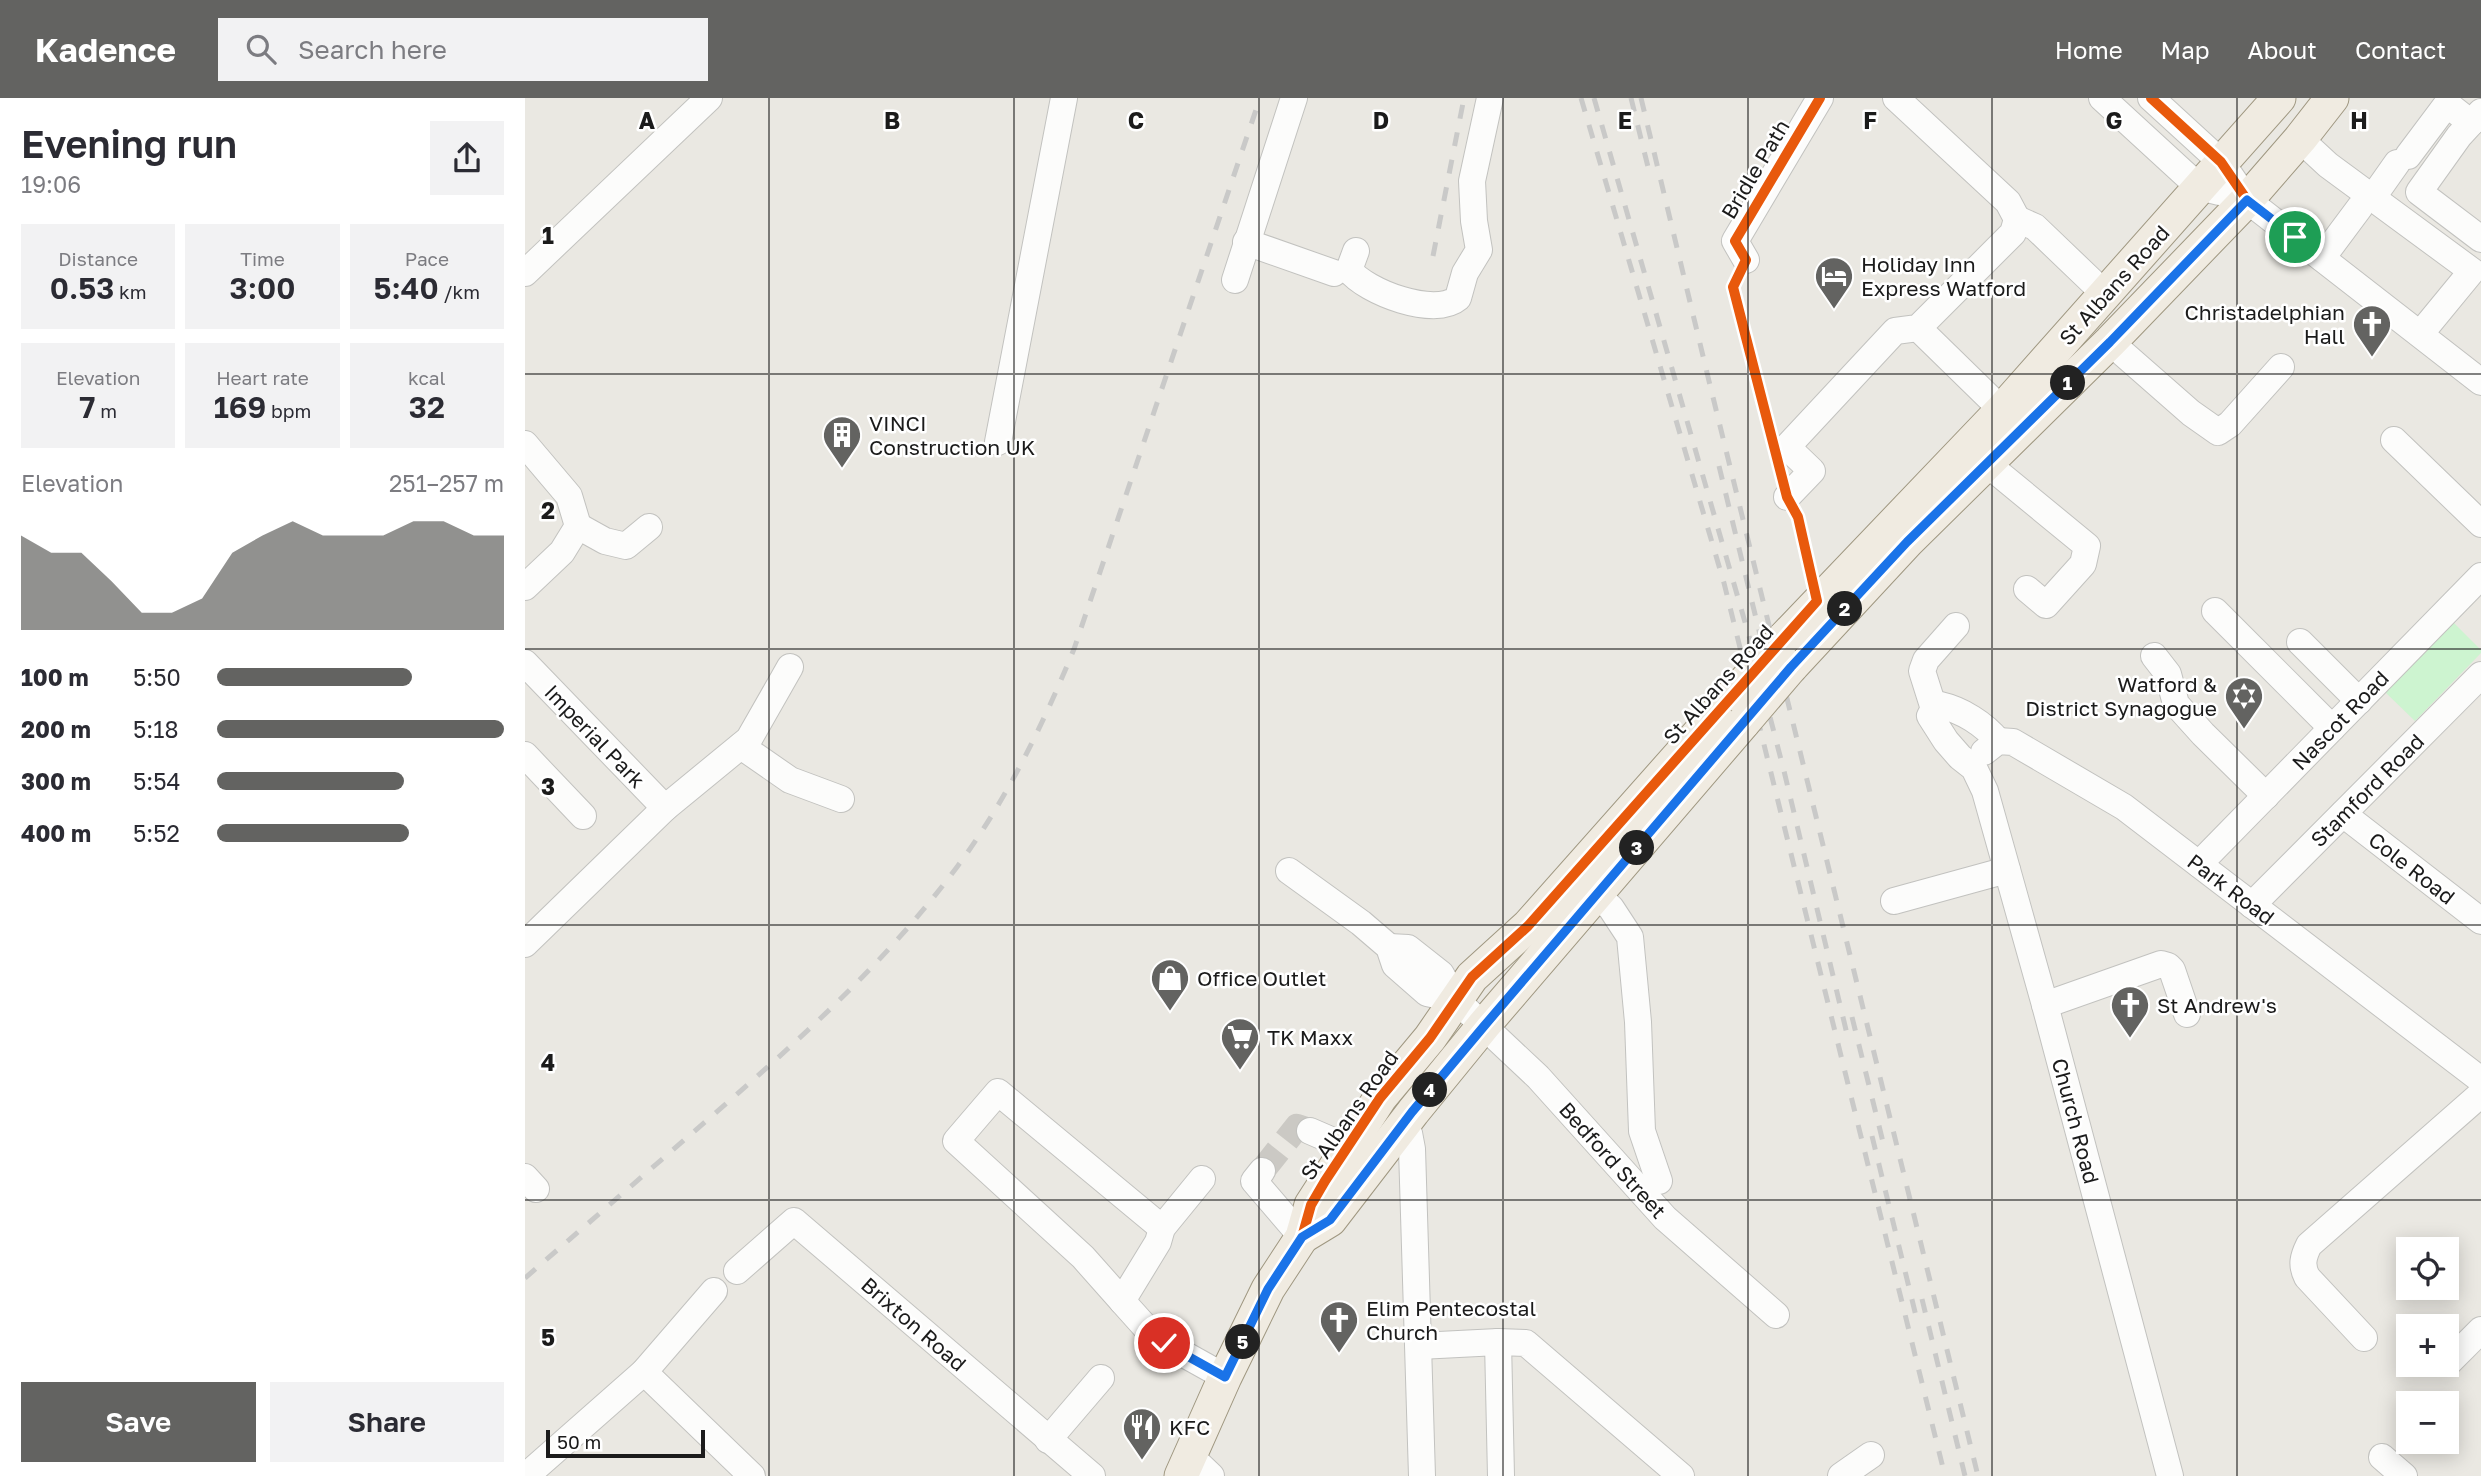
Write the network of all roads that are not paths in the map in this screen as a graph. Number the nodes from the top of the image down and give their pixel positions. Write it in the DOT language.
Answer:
graph roads {
  1 [pos="709,98"];
  2 [pos="1064,98"];
  3 [pos="1294,98"];
  4 [pos="1490,98"];
  5 [pos="1821,98"];
  6 [pos="1896,98"];
  7 [pos="2102,98"];
  8 [pos="2151,98"];
  9 [pos="2279,98"];
  10 [pos="2327,103"];
  11 [pos="2476,118"];
  12 [pos="2300,139"];
  13 [pos="2225,185"];
  14 [pos="2366,202"];
  15 [pos="2017,219"];
  16 [pos="2481,239"];
  17 [pos="1246,242"];
  18 [pos="1356,251"];
  19 [pos="2322,258"];
  20 [pos="1746,260"];
  21 [pos="525,273"];
  22 [pos="1334,273"];
  23 [pos="1235,280"];
  24 [pos="2105,295"];
  25 [pos="1918,328"];
  26 [pos="2421,333"];
  27 [pos="2110,342"];
  28 [pos="2281,367"];
  29 [pos="2481,382"];
  30 [pos="2003,410"];
  31 [pos="2394,440"];
  32 [pos="998,442"];
  33 [pos="525,444"];
  34 [pos="1986,463"];
  35 [pos="1787,498"];
  36 [pos="2481,524"];
  37 [pos="578,526"];
  38 [pos="649,527"];
  39 [pos="2481,576"];
  40 [pos="525,587"];
  41 [pos="2027,589"];
  42 [pos="2215,611"];
  43 [pos="1956,626"];
  44 [pos="2300,642"];
  45 [pos="1788,652"];
  46 [pos="2154,656"];
  47 [pos="525,663"];
  48 [pos="790,667"];
  49 [pos="2480,679"];
  50 [pos="2359,701"];
  51 [pos="1934,709"];
  52 [pos="2332,728"];
  53 [pos="1998,741"];
  54 [pos="741,746"];
  55 [pos="525,755"];
  56 [pos="1974,768"];
  57 [pos="2266,796"];
  58 [pos="841,799"];
  59 [pos="665,808"];
  60 [pos="2343,814"];
  61 [pos="583,816"];
  62 [pos="2199,864"];
  63 [pos="2007,870"];
  64 [pos="1289,871"];
  65 [pos="1586,884"];
  66 [pos="1894,901"];
  67 [pos="2252,905"];
  68 [pos="2481,921"];
  69 [pos="525,944"];
  70 [pos="1455,999"];
  71 [pos="2045,1005"];
  72 [pos="2187,1014"];
  73 [pos="1485,1025"];
  74 [pos="2481,1080"];
  75 [pos="2481,1094"];
  76 [pos="1402,1126"];
  77 [pos="1310,1131"];
  78 [pos="1355,1136"];
  79 [pos="1262,1171"];
  80 [pos="1202,1179"];
  81 [pos="1659,1181"];
  82 [pos="1162,1228"];
  83 [pos="1302,1237"];
  84 [pos="737,1271"];
  85 [pos="714,1291"];
  86 [pos="1122,1301"];
  87 [pos="1776,1315"];
  88 [pos="2481,1329"];
  89 [pos="2364,1338"];
  90 [pos="1498,1342"];
  91 [pos="1419,1346"];
  92 [pos="2459,1352"];
  93 [pos="644,1372"];
  94 [pos="1225,1377"];
  95 [pos="1101,1378"];
  96 [pos="1048,1440"];
  97 [pos="1871,1455"];
  98 [pos="2382,1457"];
  99 [pos="1194,1470"];
  100 [pos="1076,1471"];
  101 [pos="526,1476"];
  102 [pos="752,1476"];
  103 [pos="1422,1476"];
  104 [pos="1501,1476"];
  105 [pos="1681,1476"];
  106 [pos="1840,1476"];
  107 [pos="2170,1476"];
  108 [pos="2404,1476"];
  1 -- 21 [label="street"];
  2 -- 32 [label="street"];
  3 -- 17 [label="street"];
  4 -- 18 [label="street"];
  5 -- 20 [label="street, Bridle Path"];
  6 -- 15 [label="street"];
  7 -- 13 [label="street"];
  8 -- 13 [label="street"];
  9 -- 13 [label="main road, St Albans Road"];
  10 -- 12 [label="main road, St Albans Road"];
  10 -- 13 [label="main road"];
  11 -- 14 [label="street"];
  11 -- 16 [label="street"];
  12 -- 13 [label="main road, St Albans Road"];
  12 -- 14 [label="street"];
  13 -- 19 [label="street"];
  13 -- 24 [label="main road, St Albans Road"];
  13 -- 27 [label="main road, St Albans Road"];
  14 -- 19 [label="street"];
  14 -- 26 [label="street"];
  15 -- 24 [label="street"];
  15 -- 25 [label="street"];
  17 -- 22 [label="street"];
  17 -- 23 [label="street"];
  19 -- 26 [label="street"];
  24 -- 30 [label="main road, St Albans Road"];
  25 -- 30 [label="street"];
  25 -- 35 [label="street"];
  26 -- 29 [label="street"];
  27 -- 28 [label="street"];
  27 -- 34 [label="main road, St Albans Road"];
  30 -- 45 [label="main road, St Albans Road"];
  31 -- 36 [label="street"];
  33 -- 37 [label="street"];
  34 -- 41 [label="street"];
  34 -- 45 [label="main road, St Albans Road"];
  37 -- 38 [label="street"];
  37 -- 40 [label="street"];
  39 -- 50 [label="street, Nascot Road"];
  42 -- 52 [label="street"];
  43 -- 51 [label="street"];
  44 -- 50 [label="street"];
  45 -- 65 [label="main road, St Albans Road, bridge"];
  46 -- 57 [label="street"];
  47 -- 59 [label="street, Imperial Park"];
  48 -- 54 [label="street"];
  49 -- 60 [label="street, Stamford Road"];
  50 -- 52 [label="street, Nascot Road"];
  51 -- 53 [label="street"];
  51 -- 56 [label="street"];
  52 -- 57 [label="street, Nascot Road"];
  53 -- 56 [label="street"];
  53 -- 62 [label="street, Park Road"];
  54 -- 58 [label="street"];
  54 -- 59 [label="street"];
  55 -- 61 [label="street"];
  56 -- 63 [label="street, Church Road"];
  57 -- 62 [label="street, Nascot Road"];
  59 -- 69 [label="street"];
  60 -- 67 [label="street, Stamford Road"];
  60 -- 68 [label="street, Cole Road"];
  62 -- 67 [label="street, Park Road"];
  63 -- 66 [label="street"];
  63 -- 71 [label="street, Church Road"];
  64 -- 70 [label="street"];
  65 -- 70 [label="main road, St Albans Road"];
  65 -- 73 [label="main road, St Albans Road"];
  65 -- 81 [label="street"];
  67 -- 74 [label="street, Park Road"];
  70 -- 73 [label="street, Bedford Street"];
  70 -- 78 [label="main road, St Albans Road"];
  71 -- 72 [label="street"];
  71 -- 107 [label="street, Church Road"];
  73 -- 76 [label="main road, St Albans Road"];
  73 -- 87 [label="street, Bedford Street"];
  75 -- 89 [label="street"];
  76 -- 78 [label="main road"];
  76 -- 83 [label="main road, St Albans Road"];
  76 -- 91 [label="street"];
  77 -- 78 [label="street"];
  78 -- 83 [label="main road, St Albans Road"];
  79 -- 83 [label="street"];
  80 -- 82 [label="street"];
  82 -- 86 [label="street"];
  82 -- 86 [label="street"];
  83 -- 94 [label="main road, St Albans Road"];
  84 -- 96 [label="street, Brixton Road"];
  85 -- 93 [label="street"];
  86 -- 94 [label="street"];
  88 -- 92 [label="street"];
  90 -- 91 [label="street"];
  90 -- 104 [label="street"];
  90 -- 105 [label="street"];
  91 -- 103 [label="street"];
  93 -- 101 [label="street"];
  93 -- 102 [label="street"];
  94 -- 99 [label="main road, St Albans Road"];
  95 -- 96 [label="street"];
  96 -- 100 [label="street, Brixton Road"];
  97 -- 106 [label="street"];
  98 -- 108 [label="street"];
}
